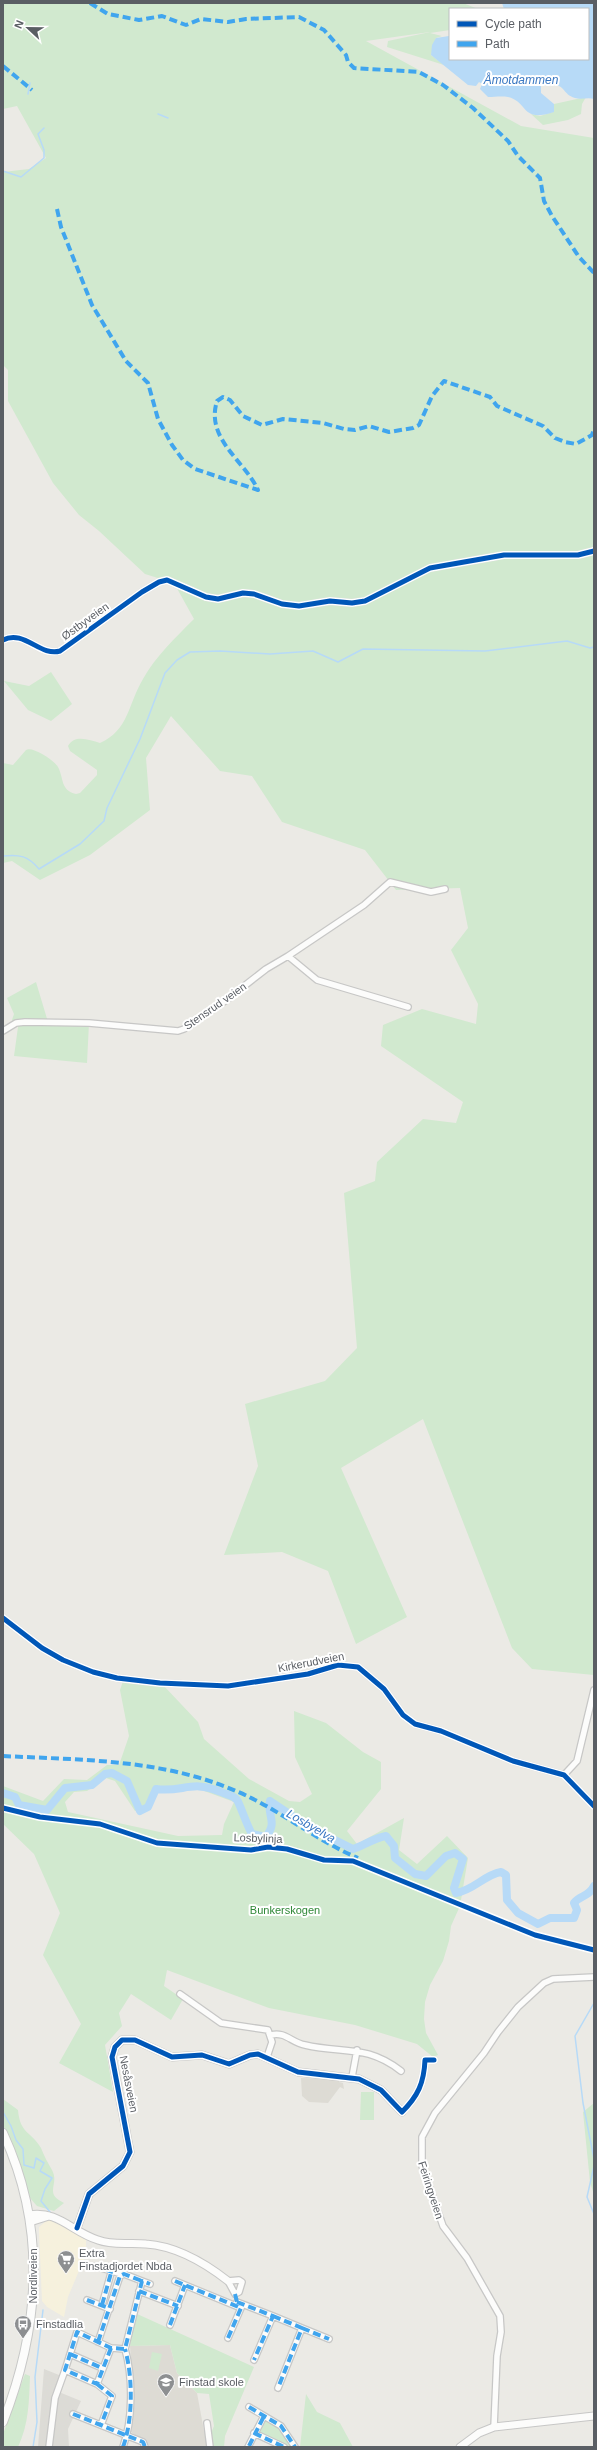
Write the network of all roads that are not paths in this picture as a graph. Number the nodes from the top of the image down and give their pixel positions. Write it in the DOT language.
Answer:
graph roads {
  1 [pos="594,551"];
  2 [pos="3,640"];
  3 [pos="445,889"];
  4 [pos="288,956"];
  5 [pos="408,1007"];
  6 [pos="3,1031"];
  7 [pos="3,1618"];
  8 [pos="594,1690"];
  9 [pos="564,1776"];
  10 [pos="594,1806"];
  11 [pos="594,1976"];
  12 [pos="180,1994"];
  13 [pos="271,2035"];
  14 [pos="357,2050"];
  15 [pos="267,2057"];
  16 [pos="434,2060"];
  17 [pos="401,2071"];
  18 [pos="352,2077"];
  19 [pos="402,2112"];
  20 [pos="3,2134"];
  21 [pos="3,2143"];
  22 [pos="10,2153"];
  23 [pos="29,2218"];
  24 [pos="77,2228"];
  25 [pos="94,2266"];
  26 [pos="111,2273"];
  27 [pos="122,2274"];
  28 [pos="142,2281"];
  29 [pos="175,2281"];
  30 [pos="228,2282"];
  31 [pos="150,2284"];
  32 [pos="185,2285"];
  33 [pos="139,2291"];
  34 [pos="236,2294"];
  35 [pos="87,2300"];
  36 [pos="237,2304"];
  37 [pos="102,2305"];
  38 [pos="178,2306"];
  39 [pos="110,2309"];
  40 [pos="272,2316"];
  41 [pos="170,2325"];
  42 [pos="302,2328"];
  43 [pos="228,2338"];
  44 [pos="329,2339"];
  45 [pos="98,2342"];
  46 [pos="111,2348"];
  47 [pos="125,2349"];
  48 [pos="70,2354"];
  49 [pos="254,2360"];
  50 [pos="102,2368"];
  51 [pos="65,2370"];
  52 [pos="97,2384"];
  53 [pos="278,2388"];
  54 [pos="249,2407"];
  55 [pos="73,2414"];
  56 [pos="264,2416"];
  57 [pos="594,2416"];
  58 [pos="3,2422"];
  59 [pos="207,2423"];
  60 [pos="101,2425"];
  61 [pos="494,2427"];
  62 [pos="254,2433"];
  63 [pos="127,2435"];
  64 [pos="146,2446"];
  65 [pos="248,2446"];
  66 [pos="49,2447"];
  67 [pos="123,2447"];
  68 [pos="210,2447"];
  69 [pos="284,2447"];
  70 [pos="295,2447"];
  71 [pos="460,2447"];
  1 -- 2 [label="street, Østbyveien"];
  3 -- 4 [label="street, Stensrud veien"];
  4 -- 5 [label="street"];
  4 -- 6 [label="street, Stensrud veien"];
  7 -- 9 [label="street, Kirkerudveien"];
  8 -- 9 [label="street"];
  9 -- 10 [label="street, Kirkerudveien"];
  11 -- 61 [label="street, Feiringveien"];
  12 -- 13 [label="street"];
  13 -- 14 [label="street"];
  13 -- 15 [label="street"];
  14 -- 17 [label="street"];
  14 -- 18 [label="street"];
  15 -- 18 [label="street, Nesåsveien"];
  15 -- 24 [label="street, Nesåsveien"];
  16 -- 19 [label="street"];
  18 -- 19 [label="street, Nesåsveien"];
  20 -- 22 [label="main road, Nordliveien"];
  21 -- 22 [label="main road, Nordliveien"];
  22 -- 23 [label="main road, Nordliveien"];
  23 -- 24 [label="street"];
  23 -- 58 [label="main road, Nordliveien"];
  24 -- 30 [label="street"];
  25 -- 26 [label="street"];
  26 -- 27 [label="street"];
  26 -- 37 [label="street"];
  27 -- 28 [label="street"];
  27 -- 39 [label="street"];
  28 -- 31 [label="street"];
  28 -- 33 [label="street"];
  29 -- 32 [label="street"];
  30 -- 34 [label="street"];
  30 -- 34 [label="street"];
  32 -- 36 [label="street"];
  32 -- 38 [label="street"];
  33 -- 38 [label="street"];
  33 -- 47 [label="street"];
  34 -- 36 [label="street"];
  35 -- 37 [label="street"];
  36 -- 40 [label="street"];
  36 -- 43 [label="street"];
  37 -- 39 [label="street"];
  38 -- 41 [label="street"];
  39 -- 45 [label="street"];
  40 -- 42 [label="street"];
  40 -- 49 [label="street"];
  42 -- 44 [label="street"];
  42 -- 53 [label="street"];
  45 -- 46 [label="street"];
  45 -- 48 [label="street"];
  46 -- 47 [label="street"];
  46 -- 50 [label="street"];
  47 -- 63 [label="street"];
  48 -- 50 [label="street"];
  48 -- 51 [label="street"];
  50 -- 52 [label="street"];
  51 -- 52 [label="street"];
  51 -- 66 [label="street"];
  52 -- 60 [label="street"];
  54 -- 56 [label="street"];
  55 -- 60 [label="street"];
  56 -- 62 [label="street"];
  56 -- 70 [label="street"];
  57 -- 61 [label="street"];
  59 -- 68 [label="street"];
  60 -- 63 [label="street"];
  61 -- 71 [label="street"];
  62 -- 65 [label="street"];
  62 -- 69 [label="street"];
  63 -- 64 [label="street"];
  63 -- 67 [label="street"];
}
